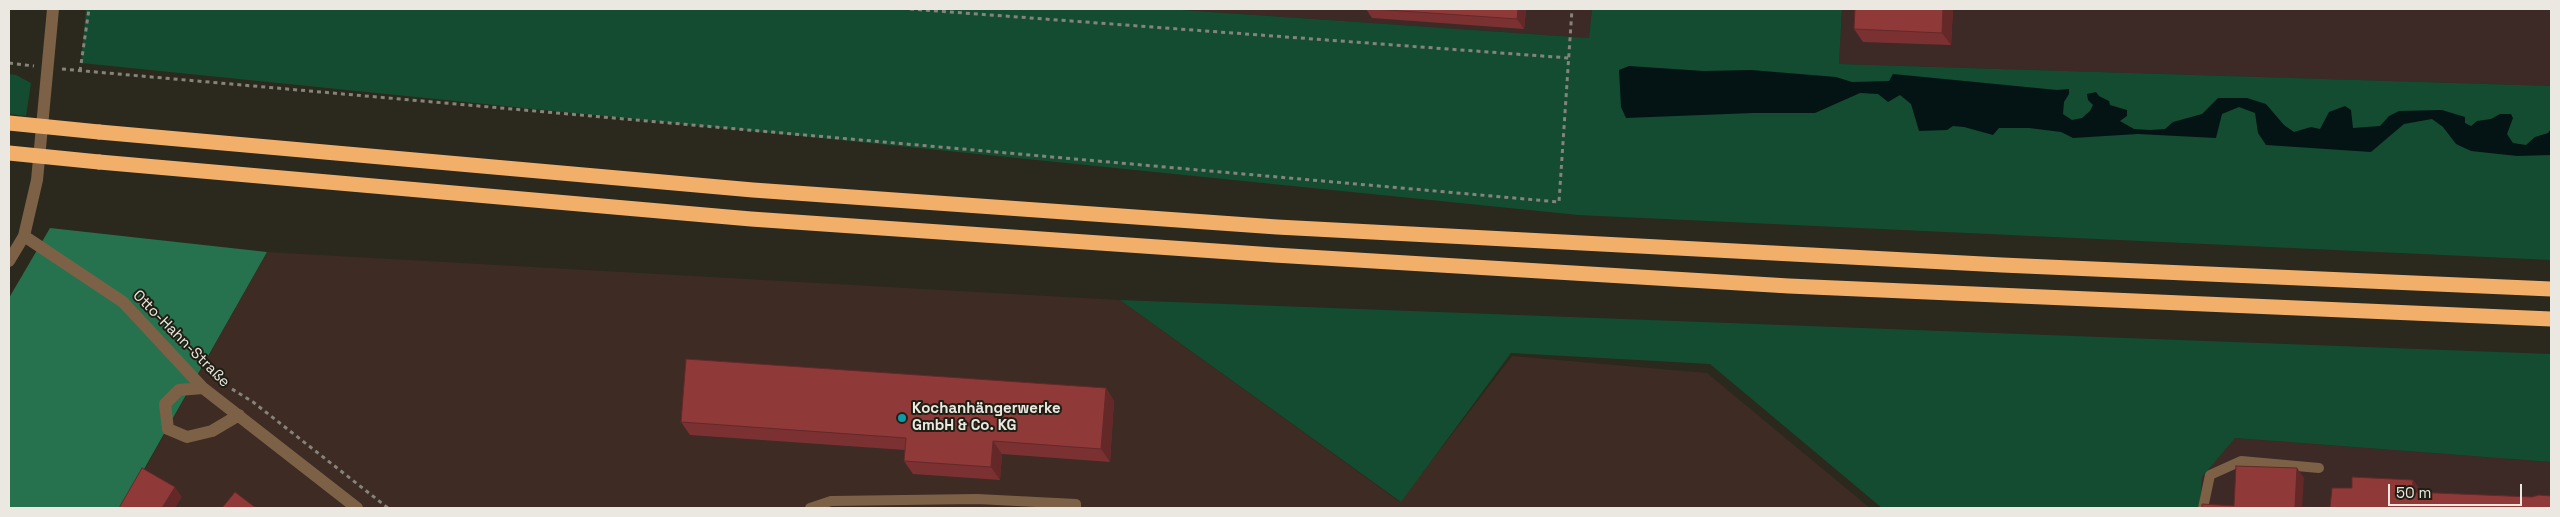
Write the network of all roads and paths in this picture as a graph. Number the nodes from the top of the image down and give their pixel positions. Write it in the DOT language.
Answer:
graph roads {
  1 [pos="53,9"];
  2 [pos="89,9"];
  3 [pos="910,9"];
  4 [pos="1572,9"];
  5 [pos="1568,58"];
  6 [pos="9,63"];
  7 [pos="48,68"];
  8 [pos="80,71"];
  9 [pos="9,123"];
  10 [pos="9,153"];
  11 [pos="24,236"];
  12 [pos="9,261"];
  13 [pos="2551,289"];
  14 [pos="2551,319"];
  15 [pos="225,385"];
  16 [pos="203,388"];
  17 [pos="239,415"];
  18 [pos="2320,468"];
  19 [pos="1078,507"];
  20 [pos="358,508"];
  21 [pos="388,508"];
  22 [pos="810,508"];
  23 [pos="2203,508"];
  1 -- 7 [label="street"];
  2 -- 8 [label="path"];
  3 -- 5 [label="path"];
  4 -- 5 [label="path"];
  5 -- 8 [label="path"];
  6 -- 7 [label="path"];
  7 -- 8 [label="path"];
  7 -- 11 [label="street"];
  9 -- 13 [label="highway, bridge"];
  10 -- 14 [label="highway, bridge"];
  11 -- 12 [label="street"];
  11 -- 16 [label="street, Otto-Hahn-Straße"];
  15 -- 21 [label="path"];
  16 -- 17 [label="street, Otto-Hahn-Straße"];
  16 -- 17 [label="street"];
  17 -- 20 [label="street, Otto-Hahn-Straße"];
  18 -- 23 [label="lane"];
  19 -- 22 [label="lane"];
}
